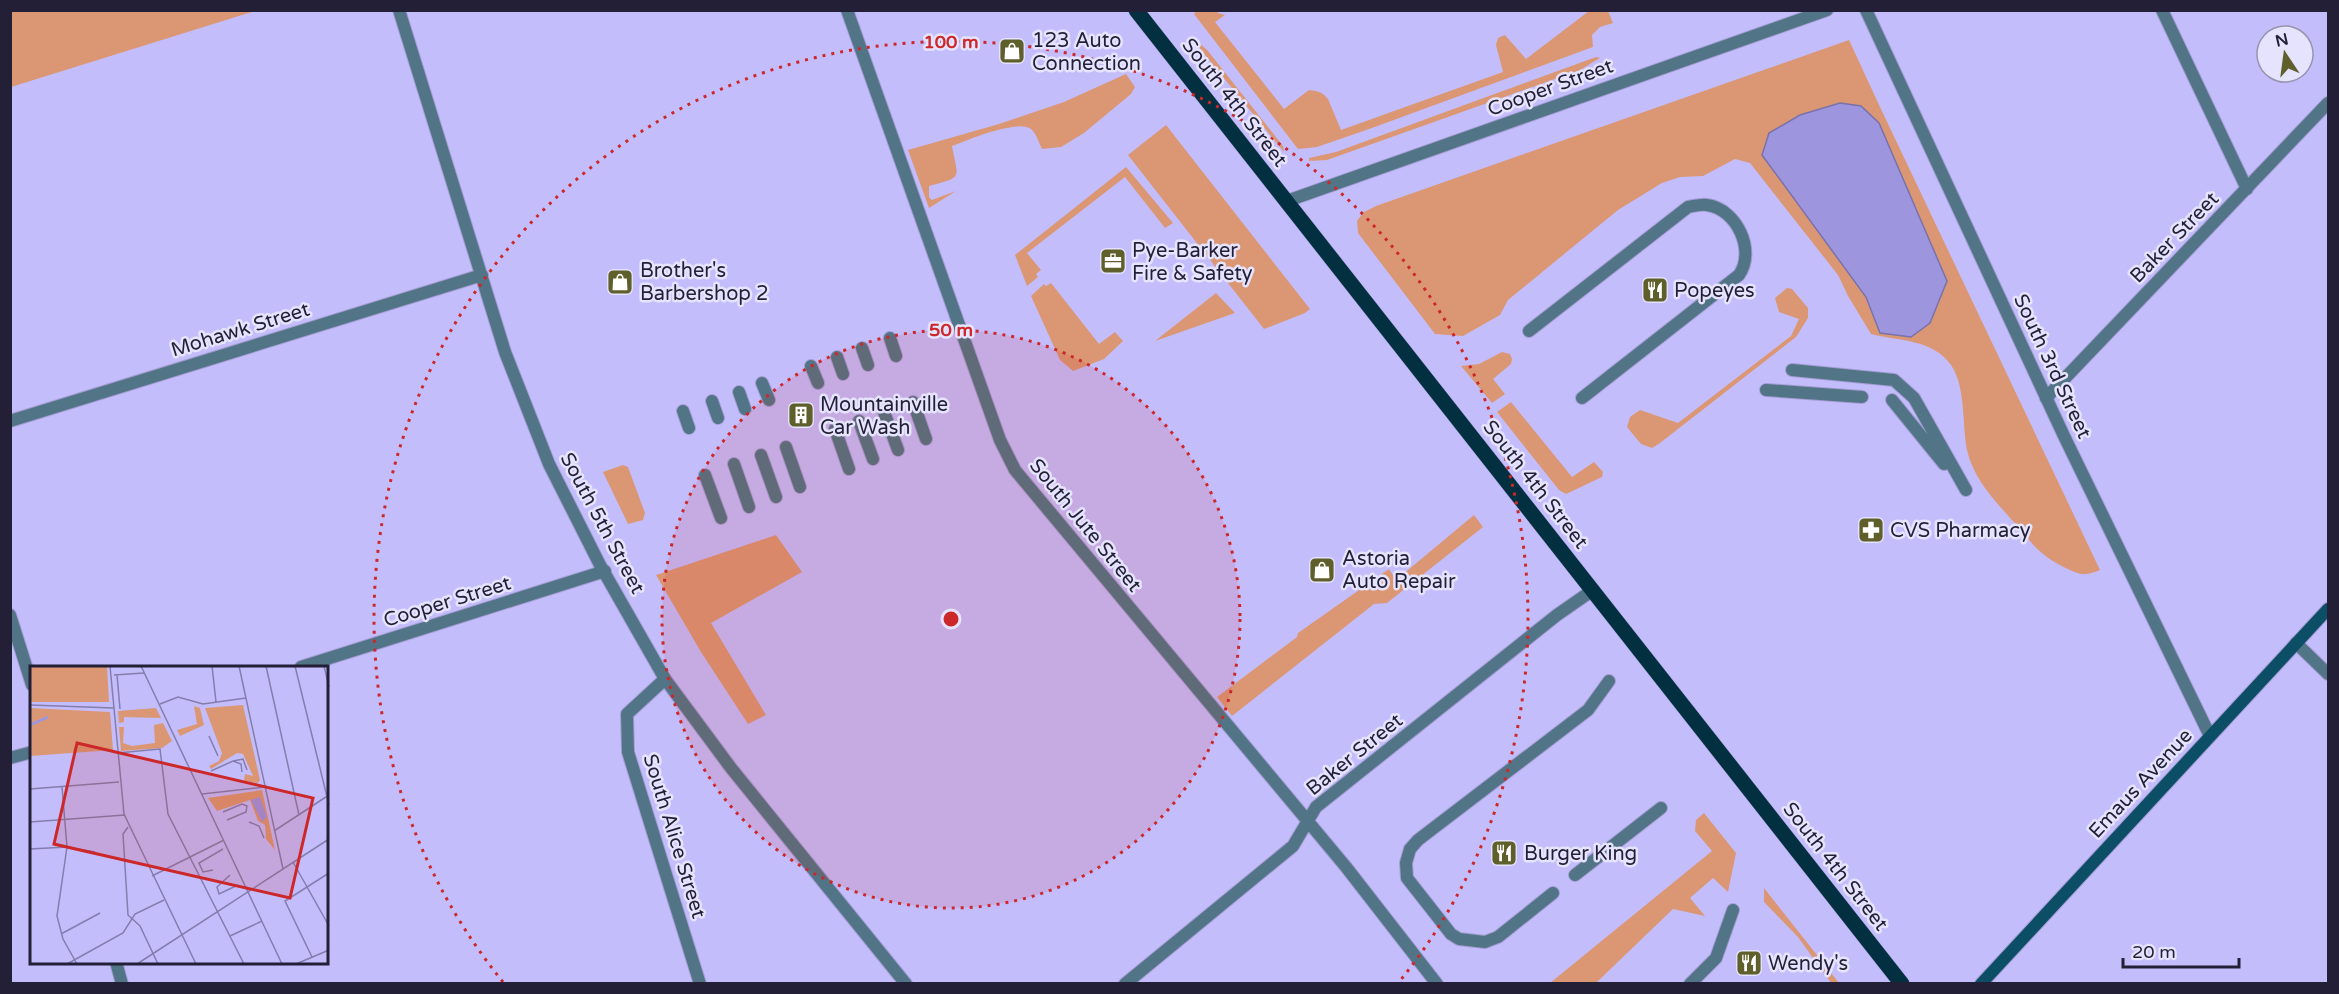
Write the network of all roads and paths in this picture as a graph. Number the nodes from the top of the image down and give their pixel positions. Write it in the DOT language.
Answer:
graph roads {
  1 [pos="399,10"];
  2 [pos="847,10"];
  3 [pos="1136,10"];
  4 [pos="1827,10"];
  5 [pos="1866,10"];
  6 [pos="2162,10"];
  7 [pos="2328,103"];
  8 [pos="2247,189"];
  9 [pos="1287,201"];
  10 [pos="482,275"];
  11 [pos="1529,331"];
  12 [pos="890,338"];
  13 [pos="862,348"];
  14 [pos="896,356"];
  15 [pos="837,357"];
  16 [pos="868,365"];
  17 [pos="812,366"];
  18 [pos="1792,370"];
  19 [pos="843,374"];
  20 [pos="762,383"];
  21 [pos="818,383"];
  22 [pos="1766,390"];
  23 [pos="739,392"];
  24 [pos="1862,397"];
  25 [pos="1582,398"];
  26 [pos="2046,398"];
  27 [pos="769,400"];
  28 [pos="1892,400"];
  29 [pos="712,401"];
  30 [pos="913,402"];
  31 [pos="745,409"];
  32 [pos="683,411"];
  33 [pos="884,412"];
  34 [pos="718,418"];
  35 [pos="859,421"];
  36 [pos="10,422"];
  37 [pos="689,428"];
  38 [pos="835,429"];
  39 [pos="926,439"];
  40 [pos="786,447"];
  41 [pos="898,450"];
  42 [pos="761,455"];
  43 [pos="873,459"];
  44 [pos="734,465"];
  45 [pos="849,469"];
  46 [pos="705,474"];
  47 [pos="800,487"];
  48 [pos="776,497"];
  49 [pos="749,507"];
  50 [pos="721,518"];
  51 [pos="605,571"];
  52 [pos="1593,590"];
  53 [pos="2328,609"];
  54 [pos="10,615"];
  55 [pos="2296,643"];
  56 [pos="304,666"];
  57 [pos="2328,674"];
  58 [pos="30,679"];
  59 [pos="665,679"];
  60 [pos="1609,681"];
  61 [pos="2210,736"];
  62 [pos="30,753"];
  63 [pos="10,758"];
  64 [pos="1661,808"];
  65 [pos="1307,823"];
  66 [pos="1575,875"];
  67 [pos="1553,893"];
  68 [pos="1733,910"];
  69 [pos="116,964"];
  70 [pos="122,984"];
  71 [pos="700,984"];
  72 [pos="906,984"];
  73 [pos="1125,984"];
  74 [pos="1437,984"];
  75 [pos="1690,984"];
  76 [pos="1902,984"];
  77 [pos="1981,984"];
  1 -- 10 [label="street, South 5th Street"];
  2 -- 65 [label="street, South Jute Street"];
  3 -- 9 [label="main road, South 4th Street"];
  4 -- 9 [label="street, Cooper Street"];
  5 -- 26 [label="street, South 3rd Street"];
  6 -- 8 [label="street"];
  7 -- 8 [label="street, Baker Street"];
  8 -- 26 [label="street, Baker Street"];
  9 -- 52 [label="main road, South 4th Street"];
  10 -- 36 [label="street, Mohawk Street"];
  10 -- 51 [label="street, South 5th Street"];
  11 -- 25 [label="street"];
  12 -- 14 [label="street"];
  13 -- 16 [label="street"];
  15 -- 19 [label="street"];
  17 -- 21 [label="street"];
  18 -- 28 [label="street"];
  20 -- 27 [label="street"];
  22 -- 24 [label="street"];
  23 -- 31 [label="street"];
  26 -- 61 [label="street, South 3rd Street"];
  29 -- 34 [label="street"];
  30 -- 39 [label="street"];
  32 -- 37 [label="street"];
  33 -- 41 [label="street"];
  35 -- 43 [label="street"];
  38 -- 45 [label="street"];
  40 -- 47 [label="street"];
  42 -- 48 [label="street"];
  44 -- 49 [label="street"];
  46 -- 50 [label="street"];
  51 -- 56 [label="street, Cooper Street"];
  51 -- 59 [label="street, South 5th Street"];
  52 -- 65 [label="street, Baker Street"];
  52 -- 76 [label="main road, South 4th Street"];
  53 -- 55 [label="main road, Emaus Avenue"];
  54 -- 58 [label="street"];
  55 -- 57 [label="street"];
  55 -- 61 [label="main road, Emaus Avenue"];
  59 -- 71 [label="street, South Alice Street"];
  59 -- 72 [label="street, South 5th Street"];
  60 -- 67 [label="street"];
  61 -- 77 [label="main road, Emaus Avenue"];
  62 -- 63 [label="street"];
  64 -- 66 [label="street"];
  65 -- 73 [label="street, Baker Street"];
  65 -- 74 [label="street, South Jute Street"];
  68 -- 75 [label="street"];
  69 -- 70 [label="street"];
}
